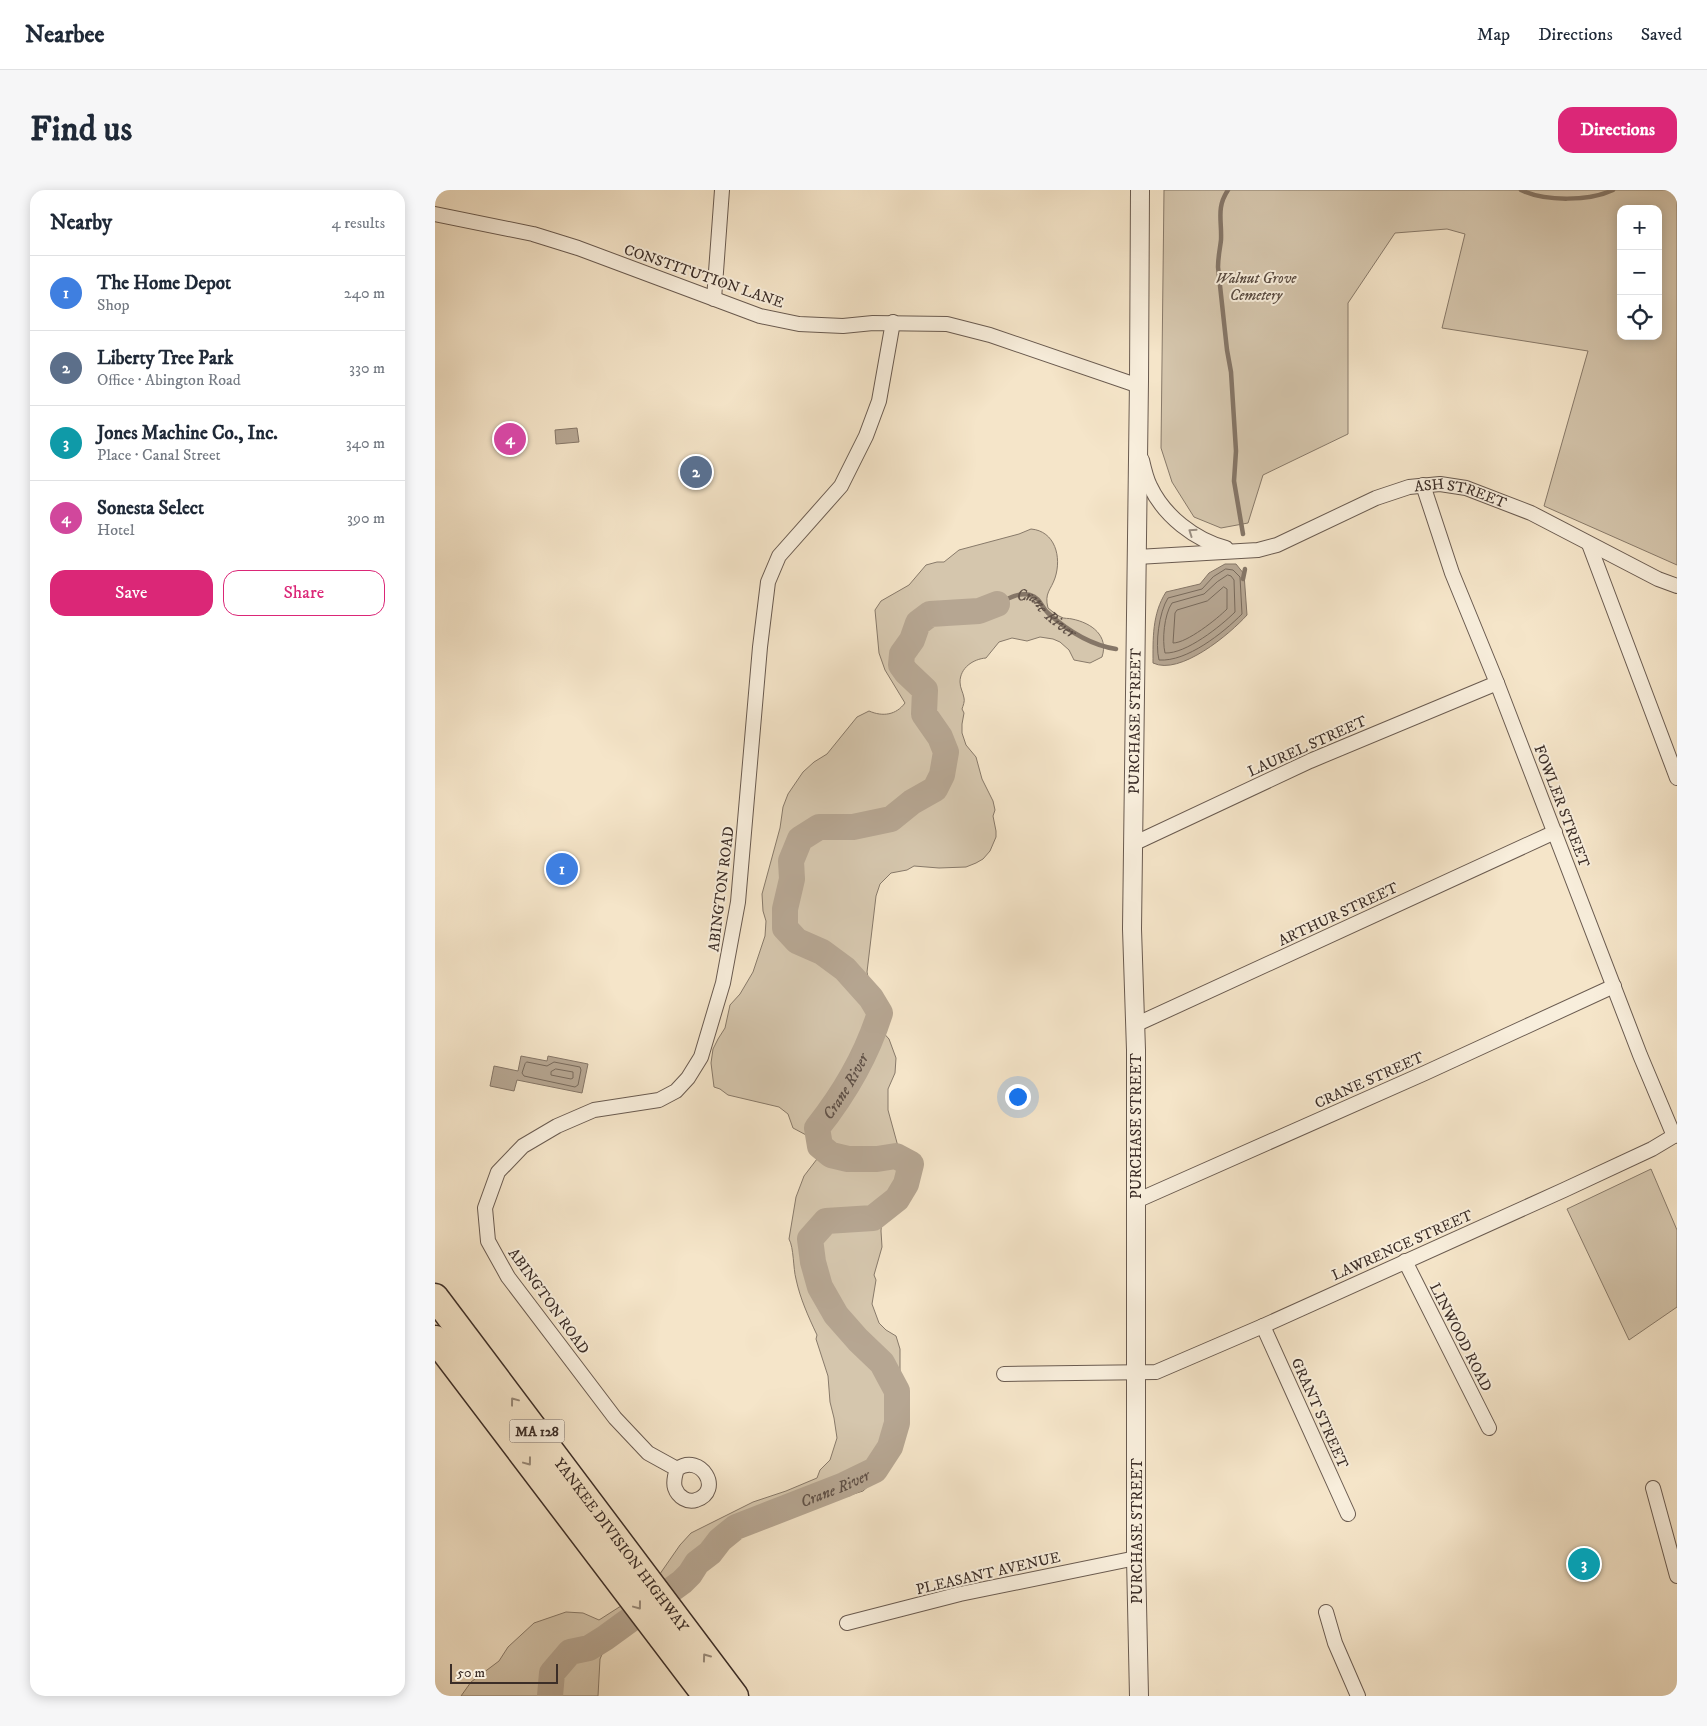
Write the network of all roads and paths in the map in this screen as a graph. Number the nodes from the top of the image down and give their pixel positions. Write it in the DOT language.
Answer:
graph roads {
  1 [pos="722,190"];
  2 [pos="1140,190"];
  3 [pos="435,214"];
  4 [pos="714,299"];
  5 [pos="893,322"];
  6 [pos="1139,386"];
  7 [pos="1138,441"];
  8 [pos="1423,486"];
  9 [pos="1589,544"];
  10 [pos="1237,551"];
  11 [pos="1137,557"];
  12 [pos="1677,586"];
  13 [pos="1497,683"];
  14 [pos="1677,778"];
  15 [pos="1555,832"];
  16 [pos="1133,844"];
  17 [pos="1614,986"];
  18 [pos="1135,1025"];
  19 [pos="1676,1135"];
  20 [pos="1136,1201"];
  21 [pos="1405,1261"];
  22 [pos="435,1297"];
  23 [pos="1263,1326"];
  24 [pos="435,1339"];
  25 [pos="1136,1373"];
  26 [pos="1004,1374"];
  27 [pos="1489,1428"];
  28 [pos="677,1469"];
  29 [pos="1653,1488"];
  30 [pos="1348,1514"];
  31 [pos="1136,1558"];
  32 [pos="629,1573"];
  33 [pos="1677,1576"];
  34 [pos="1326,1612"];
  35 [pos="847,1623"];
  36 [pos="667,1624"];
  37 [pos="706,1696"];
  38 [pos="735,1696"];
  39 [pos="1139,1696"];
  40 [pos="1359,1696"];
  1 -- 4 [label="street"];
  2 -- 6 [label="street, ASH STREET"];
  3 -- 4 [label="street, CONSTITUTION LANE"];
  4 -- 5 [label="street, CONSTITUTION LANE"];
  5 -- 6 [label="street, CONSTITUTION LANE"];
  5 -- 28 [label="street, ABINGTON ROAD"];
  6 -- 7 [label="street, ASH STREET"];
  10 -- 7 [label="street, ASH STREET, one-way"];
  7 -- 11 [label="street, ASH STREET"];
  8 -- 9 [label="street, ASH STREET"];
  8 -- 10 [label="street, ASH STREET"];
  8 -- 13 [label="street, FOWLER STREET"];
  9 -- 12 [label="street, ASH STREET"];
  9 -- 14 [label="street"];
  10 -- 11 [label="street, ASH STREET"];
  11 -- 16 [label="street, PURCHASE STREET"];
  13 -- 15 [label="street, FOWLER STREET"];
  13 -- 16 [label="street, LAUREL STREET"];
  15 -- 17 [label="street, FOWLER STREET"];
  15 -- 18 [label="street, ARTHUR STREET"];
  16 -- 18 [label="street, PURCHASE STREET"];
  17 -- 19 [label="street, FOWLER STREET"];
  17 -- 20 [label="street, CRANE STREET"];
  18 -- 20 [label="street, PURCHASE STREET"];
  19 -- 21 [label="street, LAWRENCE STREET"];
  20 -- 25 [label="street, PURCHASE STREET"];
  21 -- 23 [label="street, LAWRENCE STREET"];
  21 -- 27 [label="street, LINWOOD ROAD"];
  32 -- 22 [label="highway, YANKEE DIVISION HIGHWAY / MA 128, one-way"];
  23 -- 25 [label="street, LAWRENCE STREET"];
  23 -- 30 [label="street, GRANT STREET"];
  24 -- 32 [label="highway, YANKEE DIVISION HIGHWAY / MA 128, one-way"];
  25 -- 26 [label="street, LAWRENCE STREET"];
  25 -- 31 [label="street, PURCHASE STREET"];
  29 -- 33 [label="street"];
  31 -- 35 [label="street, PLEASANT AVENUE"];
  31 -- 39 [label="street, PURCHASE STREET"];
  32 -- 36 [label="highway, YANKEE DIVISION HIGHWAY / MA 128"];
  34 -- 40 [label="street"];
  36 -- 37 [label="highway, YANKEE DIVISION HIGHWAY / MA 128"];
  38 -- 36 [label="highway, YANKEE DIVISION HIGHWAY / MA 128, one-way"];
}
